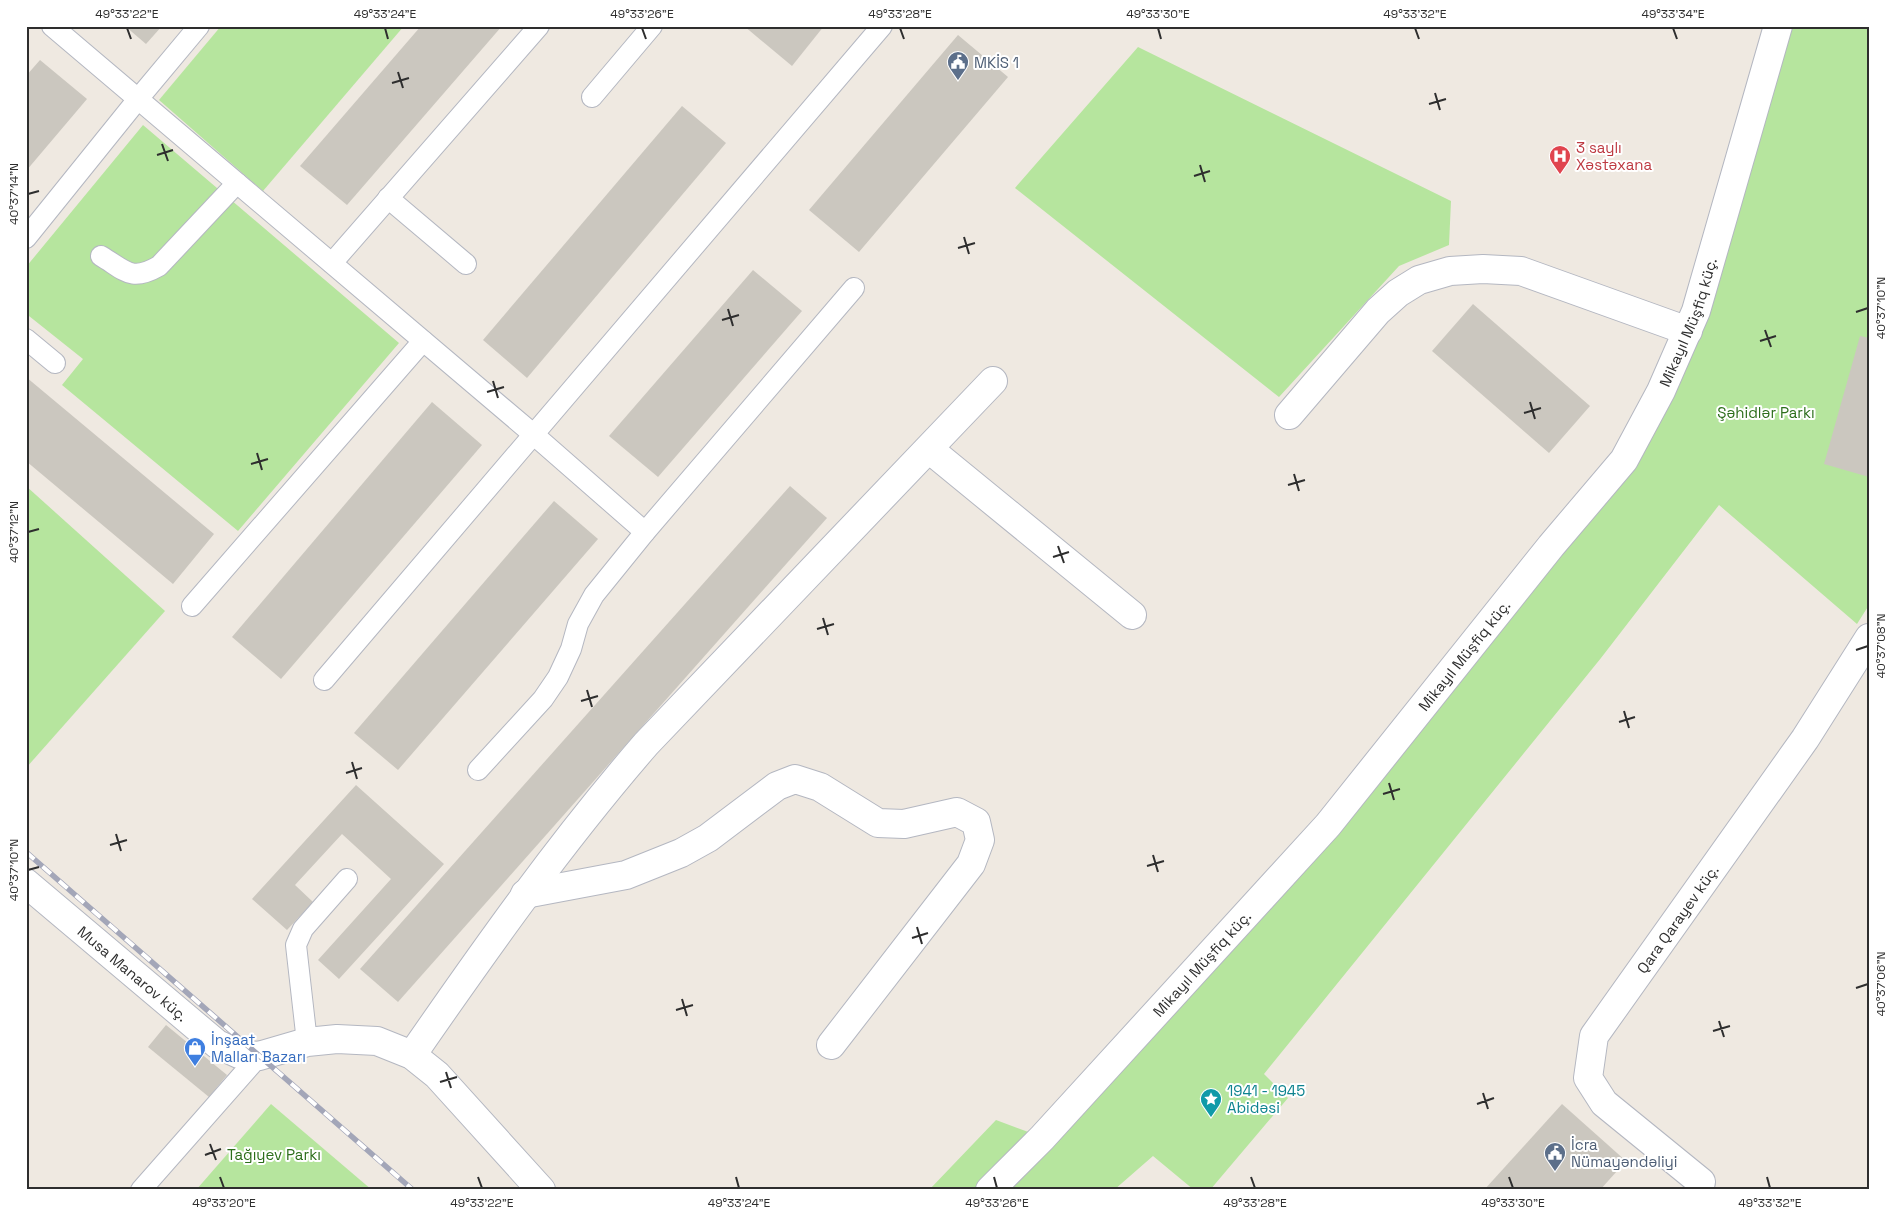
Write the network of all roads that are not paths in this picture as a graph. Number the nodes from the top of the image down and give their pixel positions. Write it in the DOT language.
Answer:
graph roads {
  1 [pos="52,26"];
  2 [pos="199,26"];
  3 [pos="539,26"];
  4 [pos="652,26"];
  5 [pos="882,26"];
  6 [pos="1778,26"];
  7 [pos="592,97"];
  8 [pos="138,99"];
  9 [pos="236,183"];
  10 [pos="388,198"];
  11 [pos="26,238"];
  12 [pos="100,256"];
  13 [pos="332,264"];
  14 [pos="466,264"];
  15 [pos="854,288"];
  16 [pos="1688,331"];
  17 [pos="26,339"];
  18 [pos="423,341"];
  19 [pos="56,363"];
  20 [pos="993,382"];
  21 [pos="1289,415"];
  22 [pos="533,434"];
  23 [pos="929,449"];
  24 [pos="645,532"];
  25 [pos="192,606"];
  26 [pos="1132,615"];
  27 [pos="1869,638"];
  28 [pos="324,680"];
  29 [pos="478,770"];
  30 [pos="347,879"];
  31 [pos="26,883"];
  32 [pos="525,894"];
  33 [pos="307,1042"];
  34 [pos="831,1045"];
  35 [pos="412,1055"];
  36 [pos="260,1056"];
  37 [pos="1701,1182"];
  38 [pos="141,1190"];
  39 [pos="540,1190"];
  40 [pos="990,1190"];
  1 -- 8 [label="lane"];
  2 -- 8 [label="lane"];
  3 -- 10 [label="lane"];
  4 -- 7 [label="lane"];
  5 -- 22 [label="lane"];
  6 -- 16 [label="street, Mikayıl Müşfiq küç."];
  8 -- 9 [label="lane"];
  8 -- 11 [label="lane"];
  9 -- 12 [label="lane"];
  9 -- 13 [label="lane"];
  10 -- 13 [label="lane"];
  10 -- 14 [label="lane"];
  13 -- 18 [label="lane"];
  15 -- 24 [label="lane"];
  16 -- 21 [label="street"];
  16 -- 40 [label="street, Mikayıl Müşfiq küç."];
  17 -- 19 [label="lane"];
  18 -- 22 [label="lane"];
  18 -- 25 [label="lane"];
  20 -- 23 [label="street"];
  22 -- 24 [label="lane"];
  22 -- 28 [label="lane"];
  23 -- 26 [label="street"];
  23 -- 32 [label="street"];
  24 -- 29 [label="lane"];
  27 -- 37 [label="street, Qara Qarayev küç."];
  30 -- 33 [label="lane"];
  31 -- 36 [label="street, Musa Manarov küç."];
  32 -- 34 [label="street"];
  32 -- 35 [label="street"];
  33 -- 35 [label="street, Musa Manarov küç."];
  33 -- 36 [label="street, Musa Manarov küç."];
  35 -- 39 [label="street, Musa Manarov küç."];
  36 -- 38 [label="lane"];
}
